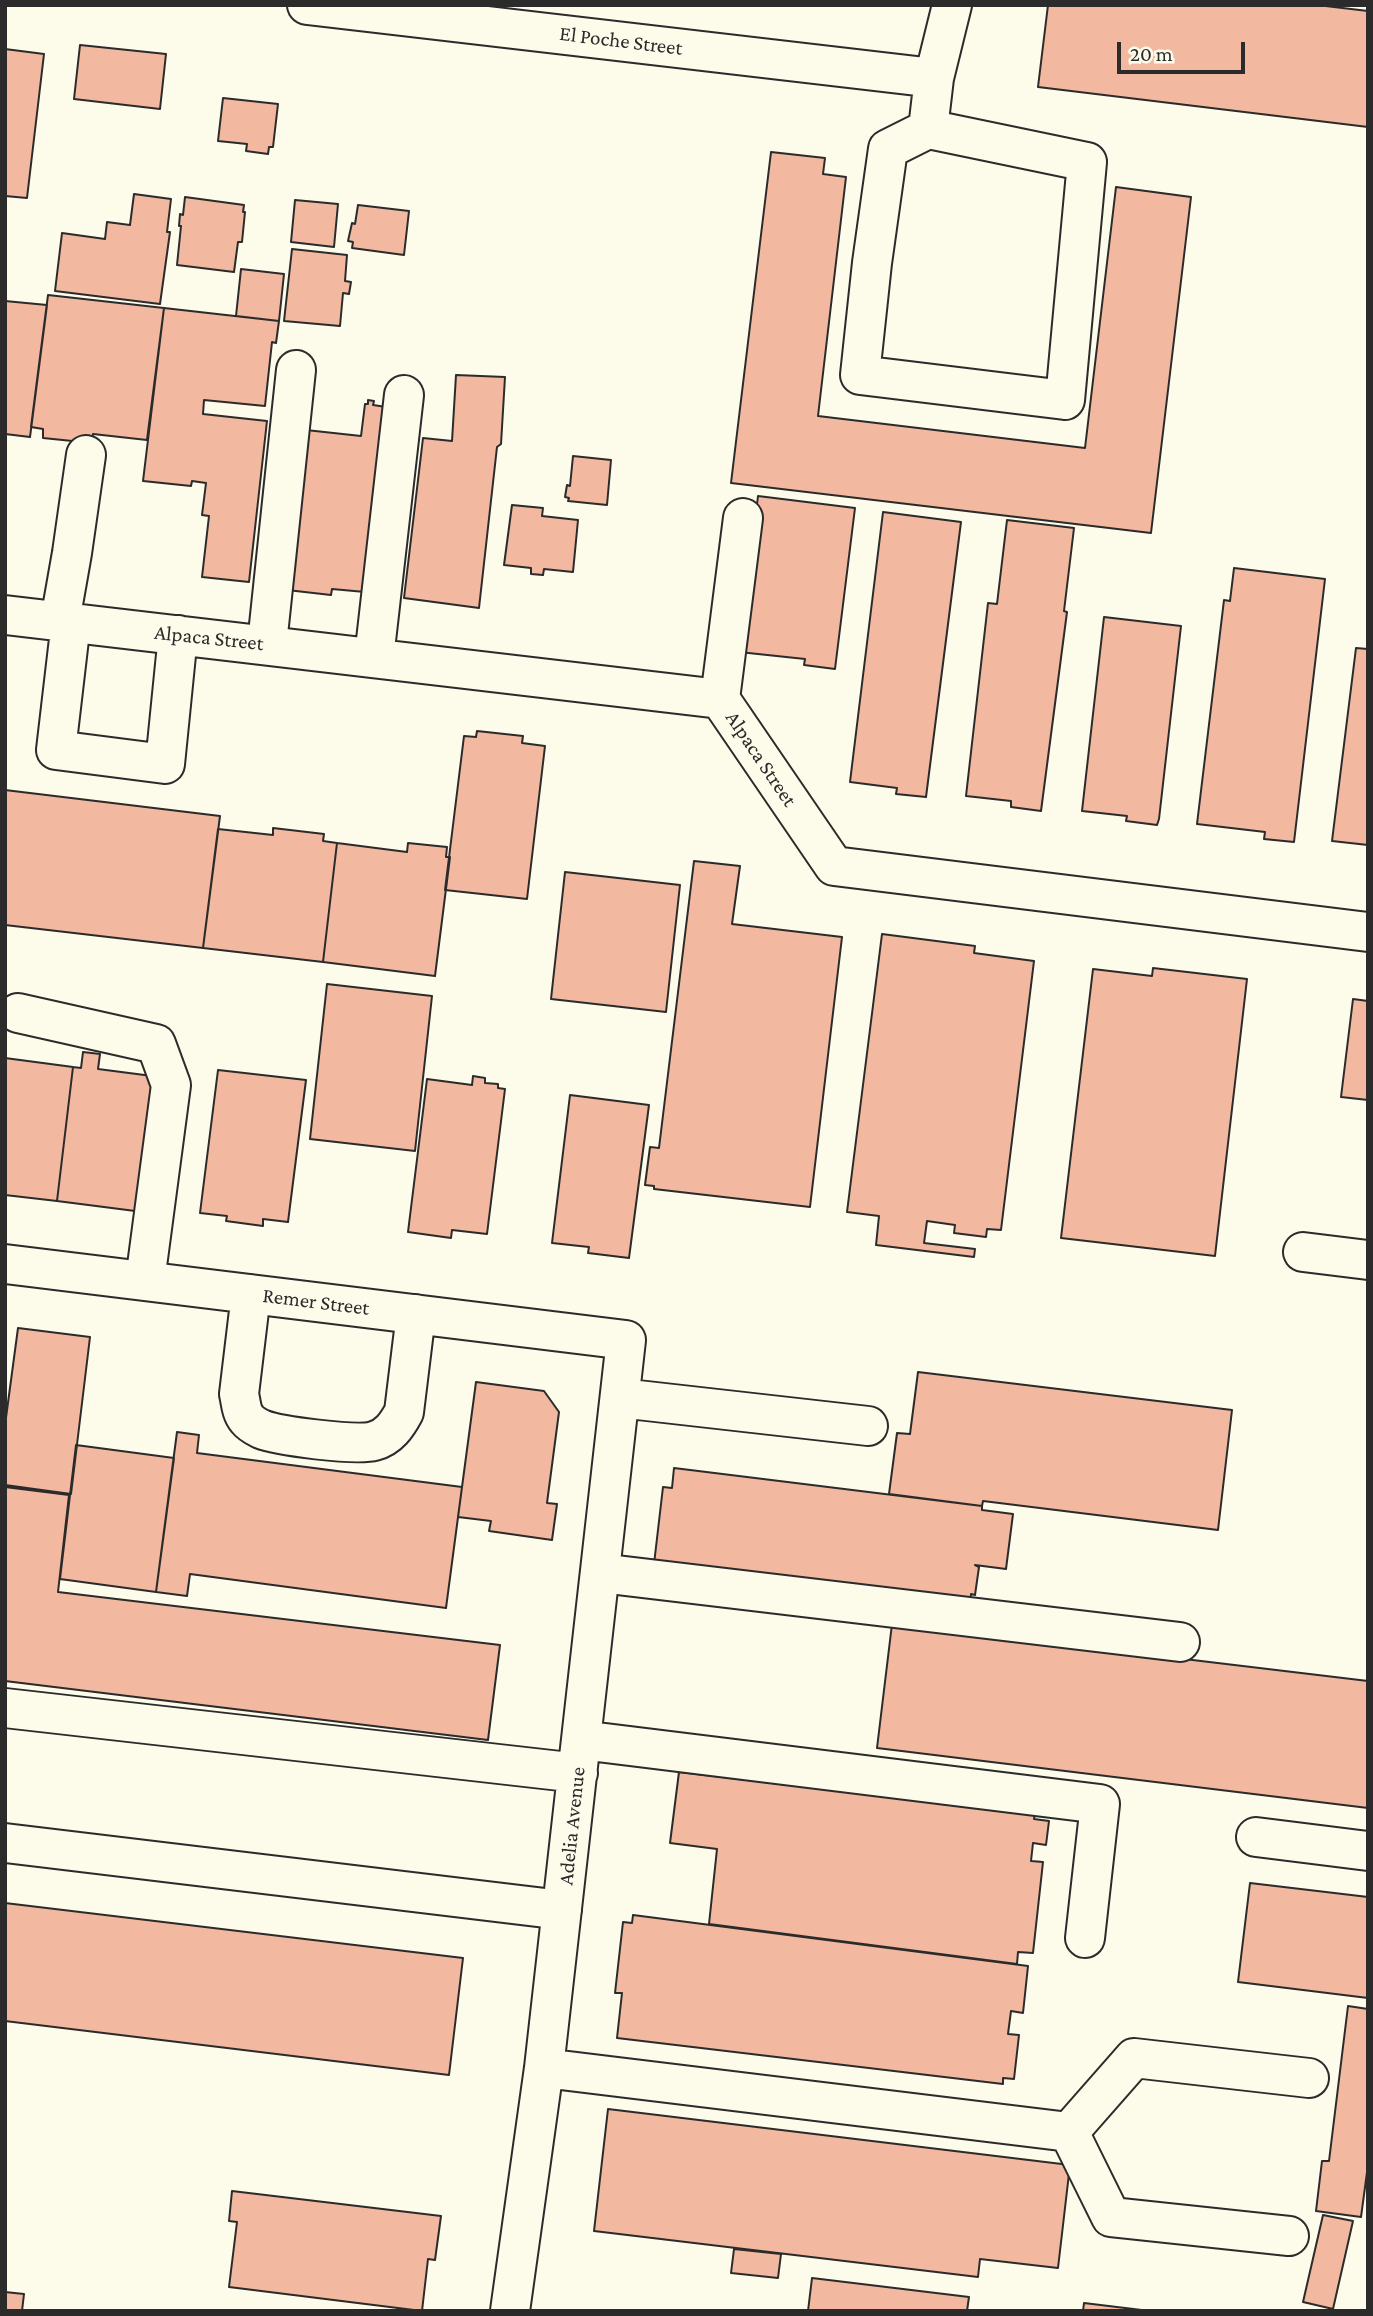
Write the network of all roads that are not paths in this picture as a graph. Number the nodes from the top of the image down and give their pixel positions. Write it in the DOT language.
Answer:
graph roads {
  1 [pos="307,5"];
  2 [pos="952,5"];
  3 [pos="480,15"];
  4 [pos="934,78"];
  5 [pos="928,129"];
  6 [pos="296,370"];
  7 [pos="404,395"];
  8 [pos="86,455"];
  9 [pos="743,518"];
  10 [pos="5,615"];
  11 [pos="65,622"];
  12 [pos="178,635"];
  13 [pos="267,644"];
  14 [pos="374,657"];
  15 [pos="720,699"];
  16 [pos="1368,932"];
  17 [pos="18,1013"];
  18 [pos="1303,1252"];
  19 [pos="1368,1260"];
  20 [pos="5,1264"];
  21 [pos="145,1281"];
  22 [pos="251,1294"];
  23 [pos="416,1314"];
  24 [pos="626,1340"];
  25 [pos="620,1398"];
  26 [pos="867,1426"];
  27 [pos="600,1573"];
  28 [pos="1180,1643"];
  29 [pos="5,1708"];
  30 [pos="579,1756"];
  31 [pos="1256,1837"];
  32 [pos="5,1843"];
  33 [pos="1368,1851"];
  34 [pos="562,1910"];
  35 [pos="1085,1938"];
  36 [pos="544,2068"];
  37 [pos="1309,2078"];
  38 [pos="1069,2132"];
  39 [pos="1289,2235"];
  40 [pos="510,2311"];
  1 -- 3 [label="street, El Poche Street"];
  2 -- 4 [label="street"];
  3 -- 4 [label="street, El Poche Street"];
  4 -- 5 [label="street"];
  5 -- 5 [label="street"];
  6 -- 13 [label="street"];
  7 -- 14 [label="street"];
  8 -- 11 [label="street"];
  9 -- 15 [label="street"];
  10 -- 11 [label="street, Alpaca Street"];
  11 -- 12 [label="street, Alpaca Street"];
  11 -- 12 [label="street"];
  12 -- 13 [label="street, Alpaca Street"];
  13 -- 14 [label="street, Alpaca Street"];
  14 -- 15 [label="street, Alpaca Street"];
  15 -- 16 [label="street, Alpaca Street"];
  17 -- 21 [label="street"];
  18 -- 19 [label="street"];
  20 -- 21 [label="street, Remer Street"];
  21 -- 22 [label="street, Remer Street"];
  22 -- 23 [label="street, Remer Street"];
  22 -- 23 [label="street"];
  23 -- 24 [label="street, Remer Street"];
  24 -- 25 [label="street, Adelia Avenue"];
  25 -- 26 [label="street"];
  25 -- 27 [label="street, Adelia Avenue"];
  27 -- 28 [label="street"];
  27 -- 30 [label="street, Adelia Avenue"];
  29 -- 30 [label="street"];
  30 -- 34 [label="street, Adelia Avenue"];
  30 -- 35 [label="street"];
  31 -- 33 [label="street"];
  32 -- 34 [label="street"];
  34 -- 36 [label="street, Adelia Avenue"];
  36 -- 38 [label="street"];
  36 -- 40 [label="street, Adelia Avenue"];
  37 -- 38 [label="street"];
  38 -- 39 [label="street"];
}
